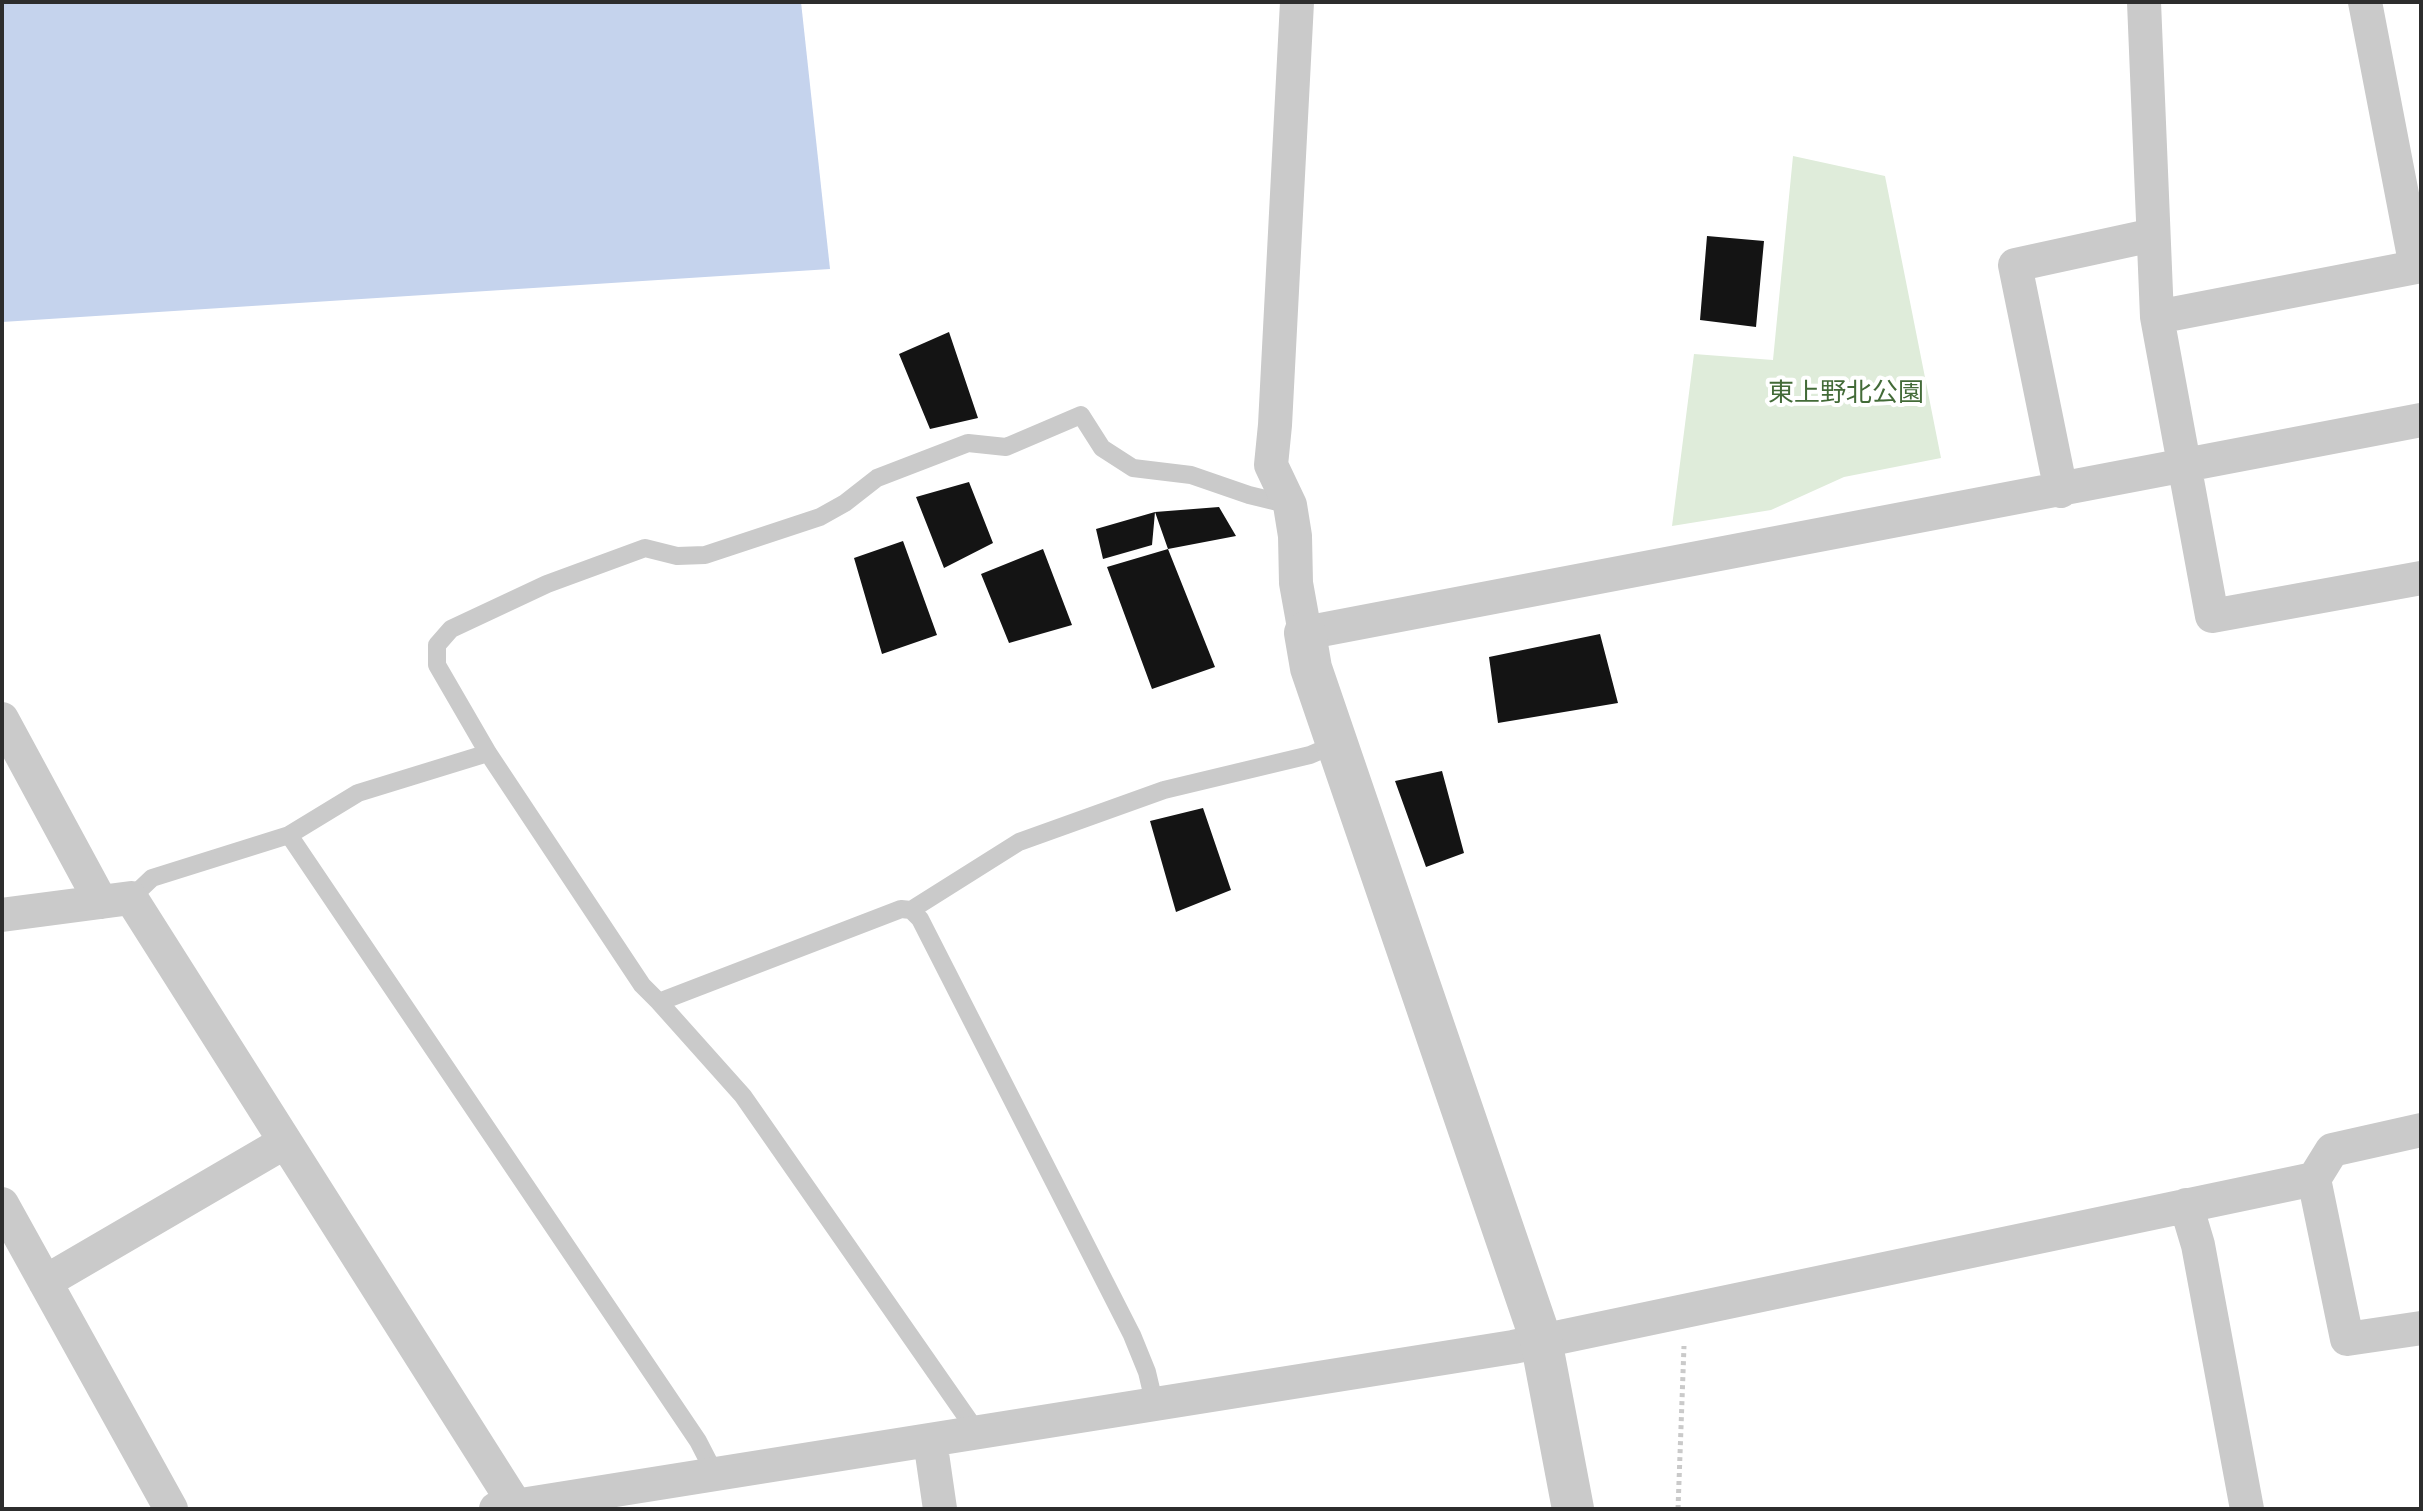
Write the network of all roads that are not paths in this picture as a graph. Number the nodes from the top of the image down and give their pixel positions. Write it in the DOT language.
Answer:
graph roads {
  1 [pos="1297,2"];
  2 [pos="2144,2"];
  3 [pos="2365,2"];
  4 [pos="2153,235"];
  5 [pos="2418,266"];
  6 [pos="2157,317"];
  7 [pos="2421,420"];
  8 [pos="2184,466"];
  9 [pos="2061,491"];
  10 [pos="1290,505"];
  11 [pos="2421,578"];
  12 [pos="1305,633"];
  13 [pos="2,719"];
  14 [pos="1338,743"];
  15 [pos="488,753"];
  16 [pos="289,835"];
  17 [pos="116,900"];
  18 [pos="911,910"];
  19 [pos="2,915"];
  20 [pos="659,1002"];
  21 [pos="2421,1130"];
  22 [pos="285,1142"];
  23 [pos="2314,1179"];
  24 [pos="2,1204"];
  25 [pos="2186,1205"];
  26 [pos="45,1282"];
  27 [pos="2421,1328"];
  28 [pos="1541,1340"];
  29 [pos="1155,1406"];
  30 [pos="977,1432"];
  31 [pos="930,1440"];
  32 [pos="715,1474"];
  33 [pos="506,1507"];
  34 [pos="171,1509"];
  35 [pos="940,1509"];
  36 [pos="1573,1509"];
  37 [pos="2247,1509"];
  1 -- 10 [label="street"];
  2 -- 4 [label="street"];
  3 -- 5 [label="street"];
  4 -- 6 [label="street"];
  4 -- 9 [label="street"];
  5 -- 6 [label="street"];
  6 -- 8 [label="street"];
  7 -- 8 [label="street"];
  8 -- 9 [label="street"];
  8 -- 11 [label="street"];
  9 -- 12 [label="street"];
  10 -- 12 [label="street"];
  10 -- 15 [label="lane"];
  12 -- 14 [label="street"];
  13 -- 17 [label="street"];
  14 -- 18 [label="lane"];
  14 -- 28 [label="street"];
  15 -- 16 [label="lane"];
  15 -- 20 [label="lane"];
  16 -- 17 [label="lane"];
  16 -- 32 [label="lane"];
  17 -- 19 [label="street"];
  17 -- 22 [label="street"];
  18 -- 20 [label="lane"];
  18 -- 29 [label="lane"];
  20 -- 30 [label="lane"];
  21 -- 23 [label="street"];
  22 -- 26 [label="street"];
  22 -- 33 [label="street"];
  23 -- 25 [label="street"];
  23 -- 27 [label="street"];
  24 -- 26 [label="street"];
  25 -- 28 [label="street"];
  25 -- 37 [label="street"];
  26 -- 34 [label="street"];
  28 -- 29 [label="street"];
  28 -- 36 [label="street"];
  29 -- 30 [label="street"];
  30 -- 31 [label="street"];
  31 -- 32 [label="street"];
  31 -- 35 [label="street"];
  32 -- 33 [label="street"];
}
